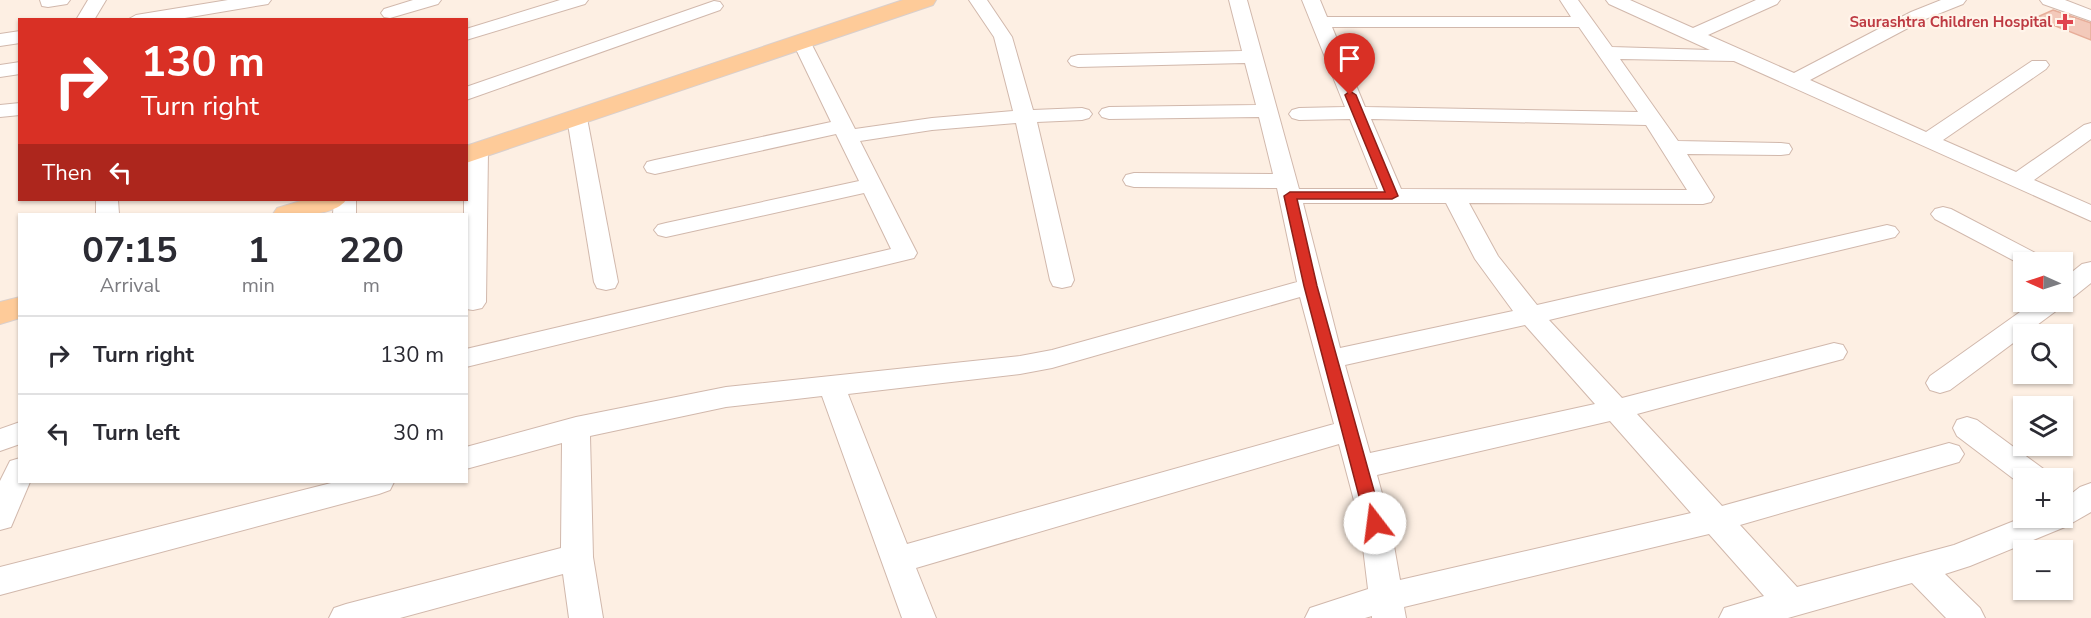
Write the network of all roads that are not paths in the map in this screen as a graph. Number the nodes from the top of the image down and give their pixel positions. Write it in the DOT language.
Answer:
graph roads {
  1 [pos="98,0"];
  2 [pos="262,0"];
  3 [pos="432,0"];
  4 [pos="579,0"];
  5 [pos="918,0"];
  6 [pos="978,0"];
  7 [pos="1238,0"];
  8 [pos="1311,0"];
  9 [pos="1569,0"];
  10 [pos="1615,0"];
  11 [pos="1770,0"];
  12 [pos="1957,0"];
  13 [pos="2049,0"];
  14 [pos="2072,0"];
  15 [pos="714,6"];
  16 [pos="2091,7"];
  17 [pos="169,8"];
  18 [pos="390,11"];
  19 [pos="2091,16"];
  20 [pos="86,18"];
  21 [pos="142,18"];
  22 [pos="1320,22"];
  23 [pos="1585,22"];
  24 [pos="468,34"];
  25 [pos="1694,35"];
  26 [pos="18,38"];
  27 [pos="0,40"];
  28 [pos="802,43"];
  29 [pos="1607,53"];
  30 [pos="1742,56"];
  31 [pos="1253,57"];
  32 [pos="1078,61"];
  33 [pos="2039,65"];
  34 [pos="18,68"];
  35 [pos="0,70"];
  36 [pos="1795,80"];
  37 [pos="468,93"];
  38 [pos="18,108"];
  39 [pos="0,111"];
  40 [pos="1267,111"];
  41 [pos="1109,113"];
  42 [pos="1358,113"];
  43 [pos="1082,114"];
  44 [pos="1299,114"];
  45 [pos="1025,116"];
  46 [pos="577,118"];
  47 [pos="1652,119"];
  48 [pos="2091,129"];
  49 [pos="845,131"];
  50 [pos="1929,140"];
  51 [pos="1672,147"];
  52 [pos="1781,149"];
  53 [pos="472,153"];
  54 [pos="655,167"];
  55 [pos="1134,180"];
  56 [pos="2019,180"];
  57 [pos="872,185"];
  58 [pos="1288,188"];
  59 [pos="1392,196"];
  60 [pos="1454,196"];
  61 [pos="329,201"];
  62 [pos="290,213"];
  63 [pos="1943,214"];
  64 [pos="2091,214"];
  65 [pos="666,230"];
  66 [pos="1887,232"];
  67 [pos="2015,252"];
  68 [pos="1062,280"];
  69 [pos="606,282"];
  70 [pos="1310,286"];
  71 [pos="473,302"];
  72 [pos="18,308"];
  73 [pos="2037,312"];
  74 [pos="0,313"];
  75 [pos="1531,316"];
  76 [pos="1834,352"];
  77 [pos="468,358"];
  78 [pos="1332,359"];
  79 [pos="1940,383"];
  80 [pos="831,384"];
  81 [pos="1615,410"];
  82 [pos="576,428"];
  83 [pos="1967,428"];
  84 [pos="1350,430"];
  85 [pos="18,434"];
  86 [pos="0,440"];
  87 [pos="1949,453"];
  88 [pos="468,457"];
  89 [pos="1360,467"];
  90 [pos="2021,468"];
  91 [pos="18,474"];
  92 [pos="376,483"];
  93 [pos="2074,506"];
  94 [pos="0,518"];
  95 [pos="1715,520"];
  96 [pos="577,557"];
  97 [pos="897,560"];
  98 [pos="1918,568"];
  99 [pos="0,581"];
  100 [pos="1791,603"];
  101 [pos="1388,608"];
  102 [pos="346,618"];
  103 [pos="586,618"];
  104 [pos="919,618"];
  105 [pos="1322,618"];
  106 [pos="1736,618"];
  107 [pos="1968,618"];
  1 -- 20 [label="street"];
  2 -- 17 [label="street"];
  3 -- 18 [label="street"];
  4 -- 24 [label="street"];
  5 -- 28 [label="main road"];
  6 -- 45 [label="street"];
  7 -- 31 [label="street"];
  8 -- 22 [label="street"];
  9 -- 23 [label="street"];
  10 -- 25 [label="street"];
  11 -- 25 [label="street"];
  12 -- 36 [label="street"];
  13 -- 19 [label="street"];
  14 -- 16 [label="street"];
  15 -- 37 [label="street"];
  17 -- 21 [label="street"];
  22 -- 23 [label="street"];
  22 -- 42 [label="street"];
  23 -- 29 [label="street"];
  25 -- 30 [label="street"];
  26 -- 27 [label="street"];
  28 -- 46 [label="main road"];
  28 -- 49 [label="street"];
  29 -- 30 [label="street"];
  29 -- 47 [label="street"];
  30 -- 36 [label="street"];
  31 -- 32 [label="street"];
  31 -- 40 [label="street"];
  33 -- 50 [label="street"];
  34 -- 35 [label="street"];
  36 -- 50 [label="street"];
  38 -- 39 [label="street"];
  40 -- 41 [label="street"];
  40 -- 58 [label="street"];
  42 -- 44 [label="street"];
  42 -- 47 [label="street"];
  42 -- 59 [label="street"];
  43 -- 45 [label="street"];
  45 -- 49 [label="street"];
  45 -- 68 [label="street"];
  46 -- 53 [label="main road"];
  46 -- 69 [label="street"];
  47 -- 51 [label="street"];
  48 -- 56 [label="street"];
  49 -- 54 [label="street"];
  49 -- 57 [label="street"];
  50 -- 56 [label="street"];
  51 -- 52 [label="street"];
  51 -- 60 [label="street"];
  53 -- 71 [label="street"];
  55 -- 58 [label="street"];
  56 -- 64 [label="street"];
  57 -- 65 [label="street"];
  57 -- 77 [label="street"];
  58 -- 59 [label="street"];
  58 -- 70 [label="street"];
  59 -- 60 [label="street"];
  60 -- 75 [label="street"];
  61 -- 62 [label="main road"];
  63 -- 67 [label="street"];
  66 -- 75 [label="street"];
  70 -- 78 [label="street"];
  70 -- 80 [label="street"];
  72 -- 74 [label="main road"];
  73 -- 79 [label="street"];
  75 -- 78 [label="street"];
  75 -- 81 [label="street"];
  76 -- 81 [label="street"];
  78 -- 84 [label="street"];
  80 -- 82 [label="street"];
  80 -- 97 [label="street"];
  81 -- 89 [label="street"];
  81 -- 95 [label="street"];
  82 -- 88 [label="street"];
  82 -- 96 [label="street"];
  83 -- 90 [label="street"];
  84 -- 89 [label="street"];
  84 -- 97 [label="street"];
  85 -- 86 [label="street"];
  87 -- 95 [label="street"];
  89 -- 101 [label="street"];
  91 -- 94 [label="street"];
  92 -- 99 [label="street"];
  93 -- 98 [label="street"];
  95 -- 100 [label="street"];
  95 -- 101 [label="street"];
  96 -- 102 [label="street"];
  96 -- 103 [label="street"];
  97 -- 104 [label="street"];
  98 -- 100 [label="street"];
  98 -- 107 [label="street"];
  100 -- 106 [label="street"];
  101 -- 105 [label="street"];
}
